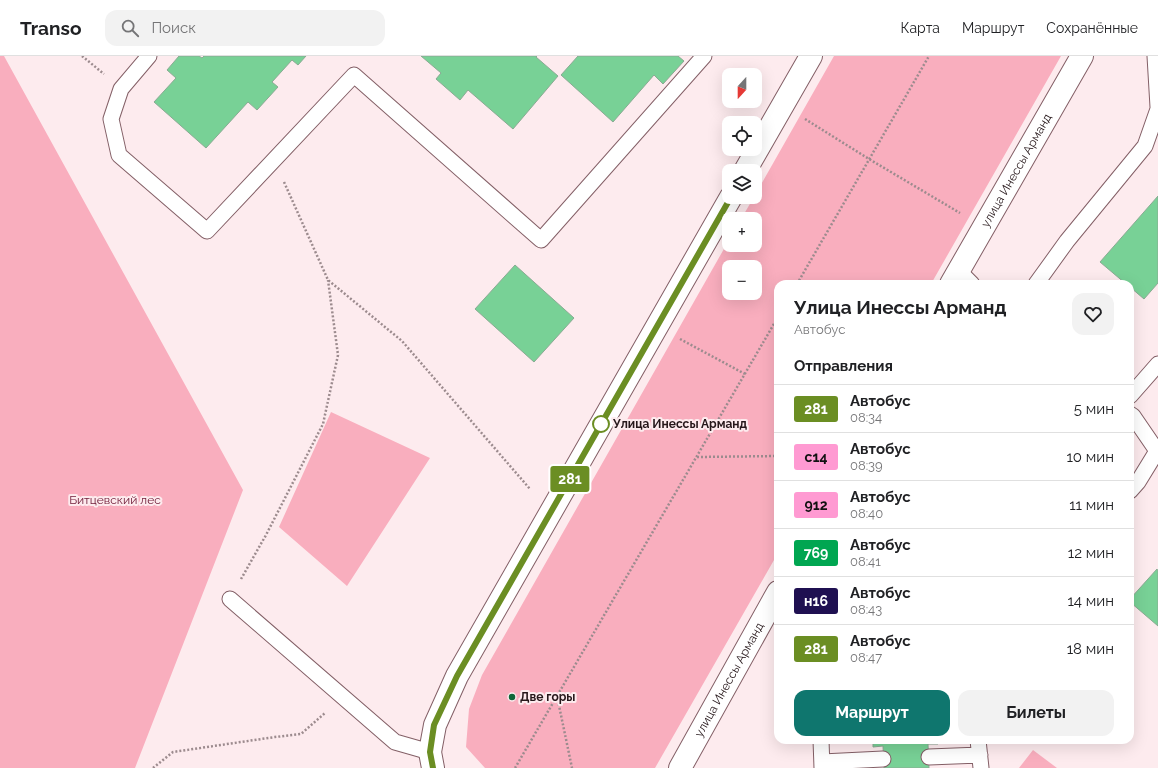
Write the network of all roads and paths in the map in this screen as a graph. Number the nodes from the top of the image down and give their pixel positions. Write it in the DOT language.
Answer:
graph roads {
  1 [pos="149,56"];
  2 [pos="704,56"];
  3 [pos="811,56"];
  4 [pos="929,56"];
  5 [pos="1082,56"];
  6 [pos="1155,56"];
  7 [pos="783,105"];
  8 [pos="1158,108"];
  9 [pos="869,159"];
  10 [pos="274,160"];
  11 [pos="749,164"];
  12 [pos="726,204"];
  13 [pos="983,228"];
  14 [pos="328,280"];
  15 [pos="799,280"];
  16 [pos="961,280"];
  17 [pos="1039,280"];
  18 [pos="774,324"];
  19 [pos="657,326"];
  20 [pos="1158,364"];
  21 [pos="745,374"];
  22 [pos="1134,391"];
  23 [pos="1134,418"];
  24 [pos="774,456"];
  25 [pos="696,457"];
  26 [pos="1134,486"];
  27 [pos="530,489"];
  28 [pos="230,599"];
  29 [pos="774,599"];
  30 [pos="557,696"];
  31 [pos="343,697"];
  32 [pos="821,744"];
  33 [pos="978,744"];
  34 [pos="928,757"];
  35 [pos="883,759"];
  36 [pos="432,760"];
  37 [pos="980,762"];
  38 [pos="822,765"];
  39 [pos="153,768"];
  40 [pos="515,768"];
  41 [pos="572,768"];
  42 [pos="680,768"];
  1 -- 10 [label="lane"];
  2 -- 10 [label="lane"];
  3 -- 7 [label="street"];
  4 -- 9 [label="path"];
  5 -- 13 [label="street, улица Инессы Арманд"];
  6 -- 8 [label="lane"];
  7 -- 9 [label="path"];
  7 -- 11 [label="street"];
  8 -- 17 [label="lane"];
  9 -- 13 [label="path"];
  9 -- 15 [label="path"];
  10 -- 14 [label="path"];
  12 -- 19 [label="street"];
  13 -- 16 [label="street, улица Инессы Арманд"];
  14 -- 27 [label="path"];
  14 -- 28 [label="path"];
  18 -- 21 [label="path"];
  19 -- 21 [label="path"];
  19 -- 36 [label="street"];
  20 -- 22 [label="lane"];
  21 -- 25 [label="path"];
  23 -- 26 [label="lane"];
  24 -- 25 [label="path"];
  25 -- 30 [label="path"];
  28 -- 31 [label="lane"];
  29 -- 42 [label="street, улица Инессы Арманд"];
  30 -- 40 [label="path"];
  30 -- 41 [label="path"];
  31 -- 36 [label="lane"];
  31 -- 39 [label="path"];
  32 -- 38 [label="lane"];
  33 -- 37 [label="lane"];
  34 -- 37 [label="lane"];
  35 -- 38 [label="lane"];
}
